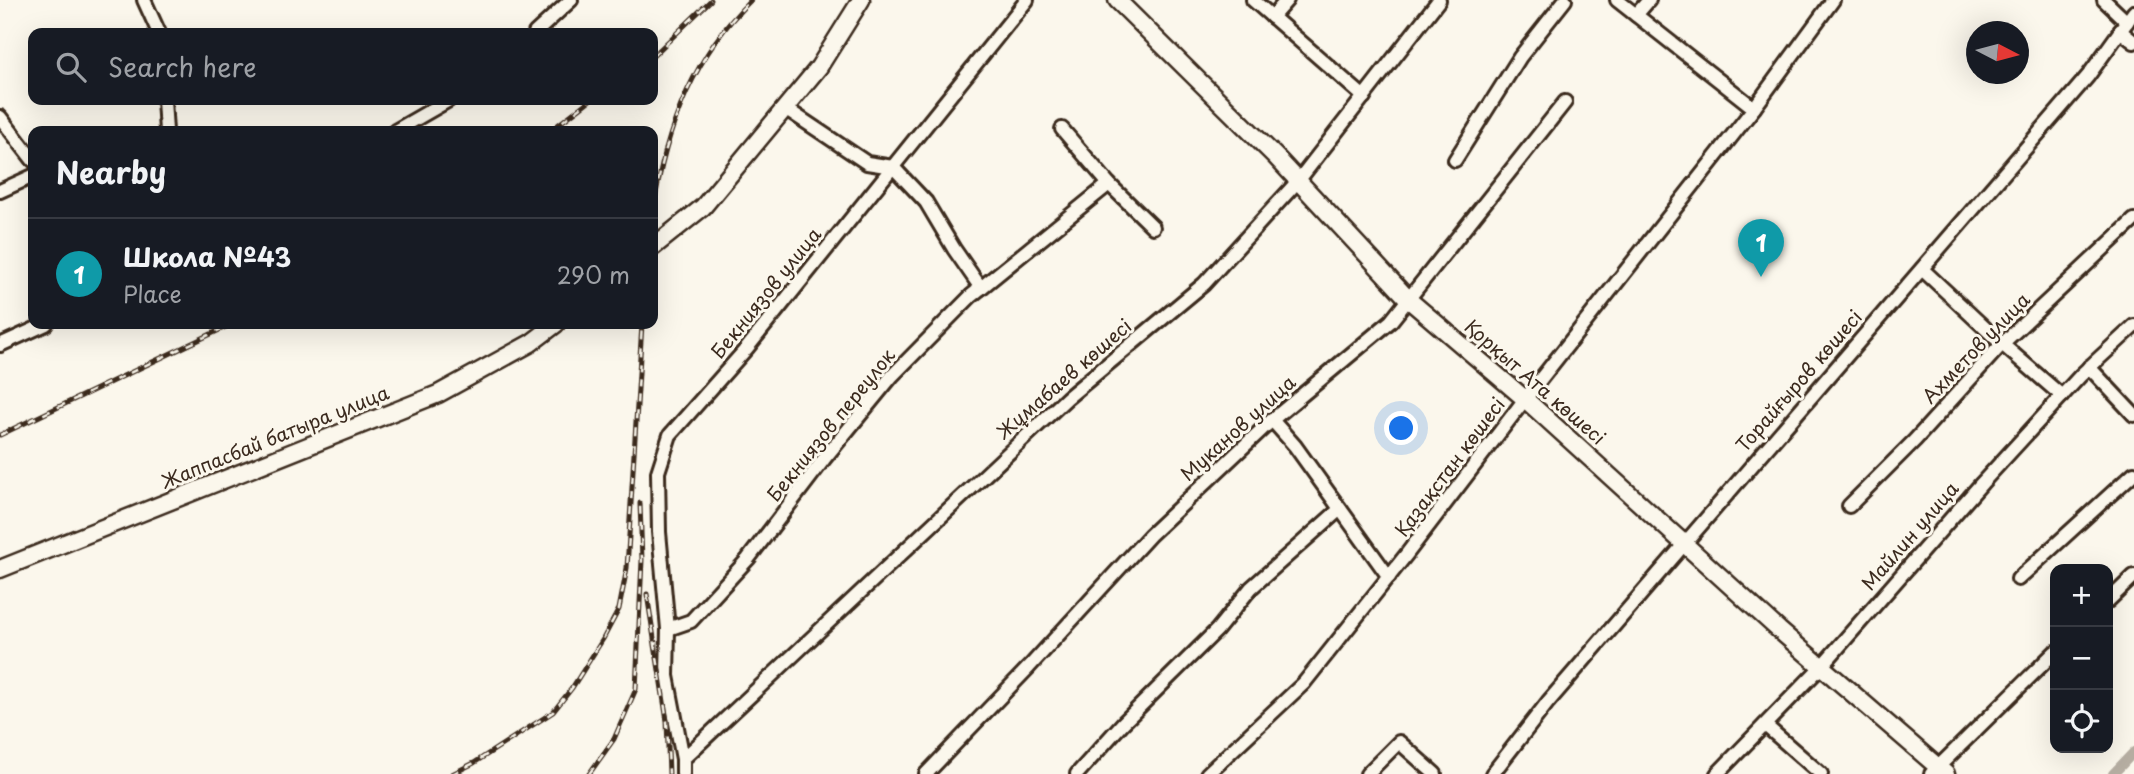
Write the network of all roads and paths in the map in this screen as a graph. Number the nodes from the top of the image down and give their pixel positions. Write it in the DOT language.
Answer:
graph roads {
  1 [pos="144,0"];
  2 [pos="571,0"];
  3 [pos="861,0"];
  4 [pos="1027,0"];
  5 [pos="1117,0"];
  6 [pos="1253,0"];
  7 [pos="1287,0"];
  8 [pos="1439,0"];
  9 [pos="1565,0"];
  10 [pos="1617,0"];
  11 [pos="1649,0"];
  12 [pos="1833,0"];
  13 [pos="2104,0"];
  14 [pos="1636,15"];
  15 [pos="1272,17"];
  16 [pos="2127,22"];
  17 [pos="157,28"];
  18 [pos="541,28"];
  19 [pos="2134,42"];
  20 [pos="1364,97"];
  21 [pos="1565,102"];
  22 [pos="164,105"];
  23 [pos="440,105"];
  24 [pos="785,108"];
  25 [pos="1754,108"];
  26 [pos="0,117"];
  27 [pos="166,126"];
  28 [pos="404,126"];
  29 [pos="1062,129"];
  30 [pos="28,153"];
  31 [pos="1455,160"];
  32 [pos="893,167"];
  33 [pos="28,178"];
  34 [pos="1298,181"];
  35 [pos="1109,184"];
  36 [pos="0,191"];
  37 [pos="2134,219"];
  38 [pos="1153,227"];
  39 [pos="658,243"];
  40 [pos="1922,269"];
  41 [pos="981,288"];
  42 [pos="1409,300"];
  43 [pos="2134,326"];
  44 [pos="35,329"];
  45 [pos="549,329"];
  46 [pos="2002,344"];
  47 [pos="0,345"];
  48 [pos="2089,367"];
  49 [pos="2062,396"];
  50 [pos="1525,399"];
  51 [pos="2134,415"];
  52 [pos="1272,420"];
  53 [pos="2134,473"];
  54 [pos="1849,506"];
  55 [pos="1340,509"];
  56 [pos="1684,544"];
  57 [pos="0,569"];
  58 [pos="2134,576"];
  59 [pos="1389,577"];
  60 [pos="2018,579"];
  61 [pos="2113,596"];
  62 [pos="668,629"];
  63 [pos="2050,657"];
  64 [pos="1821,667"];
  65 [pos="1765,725"];
  66 [pos="683,759"];
  67 [pos="1938,772"];
  68 [pos="683,774"];
  69 [pos="926,774"];
  70 [pos="1077,774"];
  71 [pos="1207,774"];
  72 [pos="1367,774"];
  73 [pos="1435,774"];
  74 [pos="1492,774"];
  75 [pos="1717,774"];
  76 [pos="1821,774"];
  1 -- 17 [label="street"];
  2 -- 18 [label="street"];
  3 -- 24 [label="main road"];
  4 -- 32 [label="street, Бекниязов улица"];
  5 -- 34 [label="main road, Қорқыт Ата көшесі"];
  6 -- 15 [label="street"];
  7 -- 15 [label="street"];
  8 -- 20 [label="street, Жұмабаев көшесі"];
  9 -- 31 [label="street"];
  10 -- 14 [label="street"];
  11 -- 14 [label="street"];
  12 -- 25 [label="street, Қазақстан көшесі"];
  13 -- 16 [label="street"];
  14 -- 25 [label="street"];
  15 -- 20 [label="street"];
  16 -- 19 [label="street"];
  16 -- 40 [label="street, Торайғыров көшесі"];
  20 -- 34 [label="street, Жұмабаев көшесі"];
  21 -- 42 [label="street, Муканов улица"];
  22 -- 27 [label="street"];
  23 -- 28 [label="street"];
  24 -- 32 [label="street"];
  24 -- 39 [label="main road"];
  25 -- 50 [label="street, Қазақстан көшесі"];
  26 -- 30 [label="street"];
  29 -- 35 [label="street"];
  32 -- 41 [label="street"];
  32 -- 62 [label="street, Бекниязов улица"];
  33 -- 36 [label="street"];
  34 -- 42 [label="main road, Қорқыт Ата көшесі"];
  34 -- 66 [label="street, Жұмабаев көшесі"];
  35 -- 38 [label="street"];
  35 -- 41 [label="street, Бекниязов переулок"];
  37 -- 46 [label="street, Ахметов улица"];
  40 -- 46 [label="street"];
  40 -- 56 [label="street, Торайғыров көшесі"];
  41 -- 62 [label="street, Бекниязов переулок"];
  42 -- 50 [label="main road, Қорқыт Ата көшесі"];
  42 -- 52 [label="street, Муканов улица"];
  43 -- 48 [label="street, Майлин улица"];
  44 -- 47 [label="street"];
  45 -- 57 [label="main road, Жаппасбай батыра улица"];
  46 -- 49 [label="street"];
  46 -- 54 [label="street, Ахметов улица"];
  48 -- 49 [label="street, Майлин улица"];
  48 -- 51 [label="street"];
  49 -- 64 [label="street, Майлин улица"];
  50 -- 56 [label="main road, Қорқыт Ата көшесі"];
  50 -- 59 [label="street, Қазақстан көшесі"];
  52 -- 55 [label="street"];
  52 -- 69 [label="street, Муканов улица"];
  53 -- 60 [label="street"];
  55 -- 59 [label="street"];
  55 -- 70 [label="street"];
  56 -- 64 [label="main road, Қорқыт Ата көшесі"];
  56 -- 74 [label="street, Торайғыров көшесі"];
  58 -- 61 [label="street"];
  59 -- 71 [label="street, Қазақстан көшесі"];
  62 -- 66 [label="street, Бекниязов улица"];
  63 -- 67 [label="street"];
  64 -- 65 [label="street, Майлин улица"];
  64 -- 67 [label="main road, Қорқыт Ата көшесі"];
  65 -- 75 [label="street, Майлин улица"];
  65 -- 76 [label="street"];
  66 -- 68 [label="street, Бекниязов улица"];
  72 -- 73 [label="street"];
}
